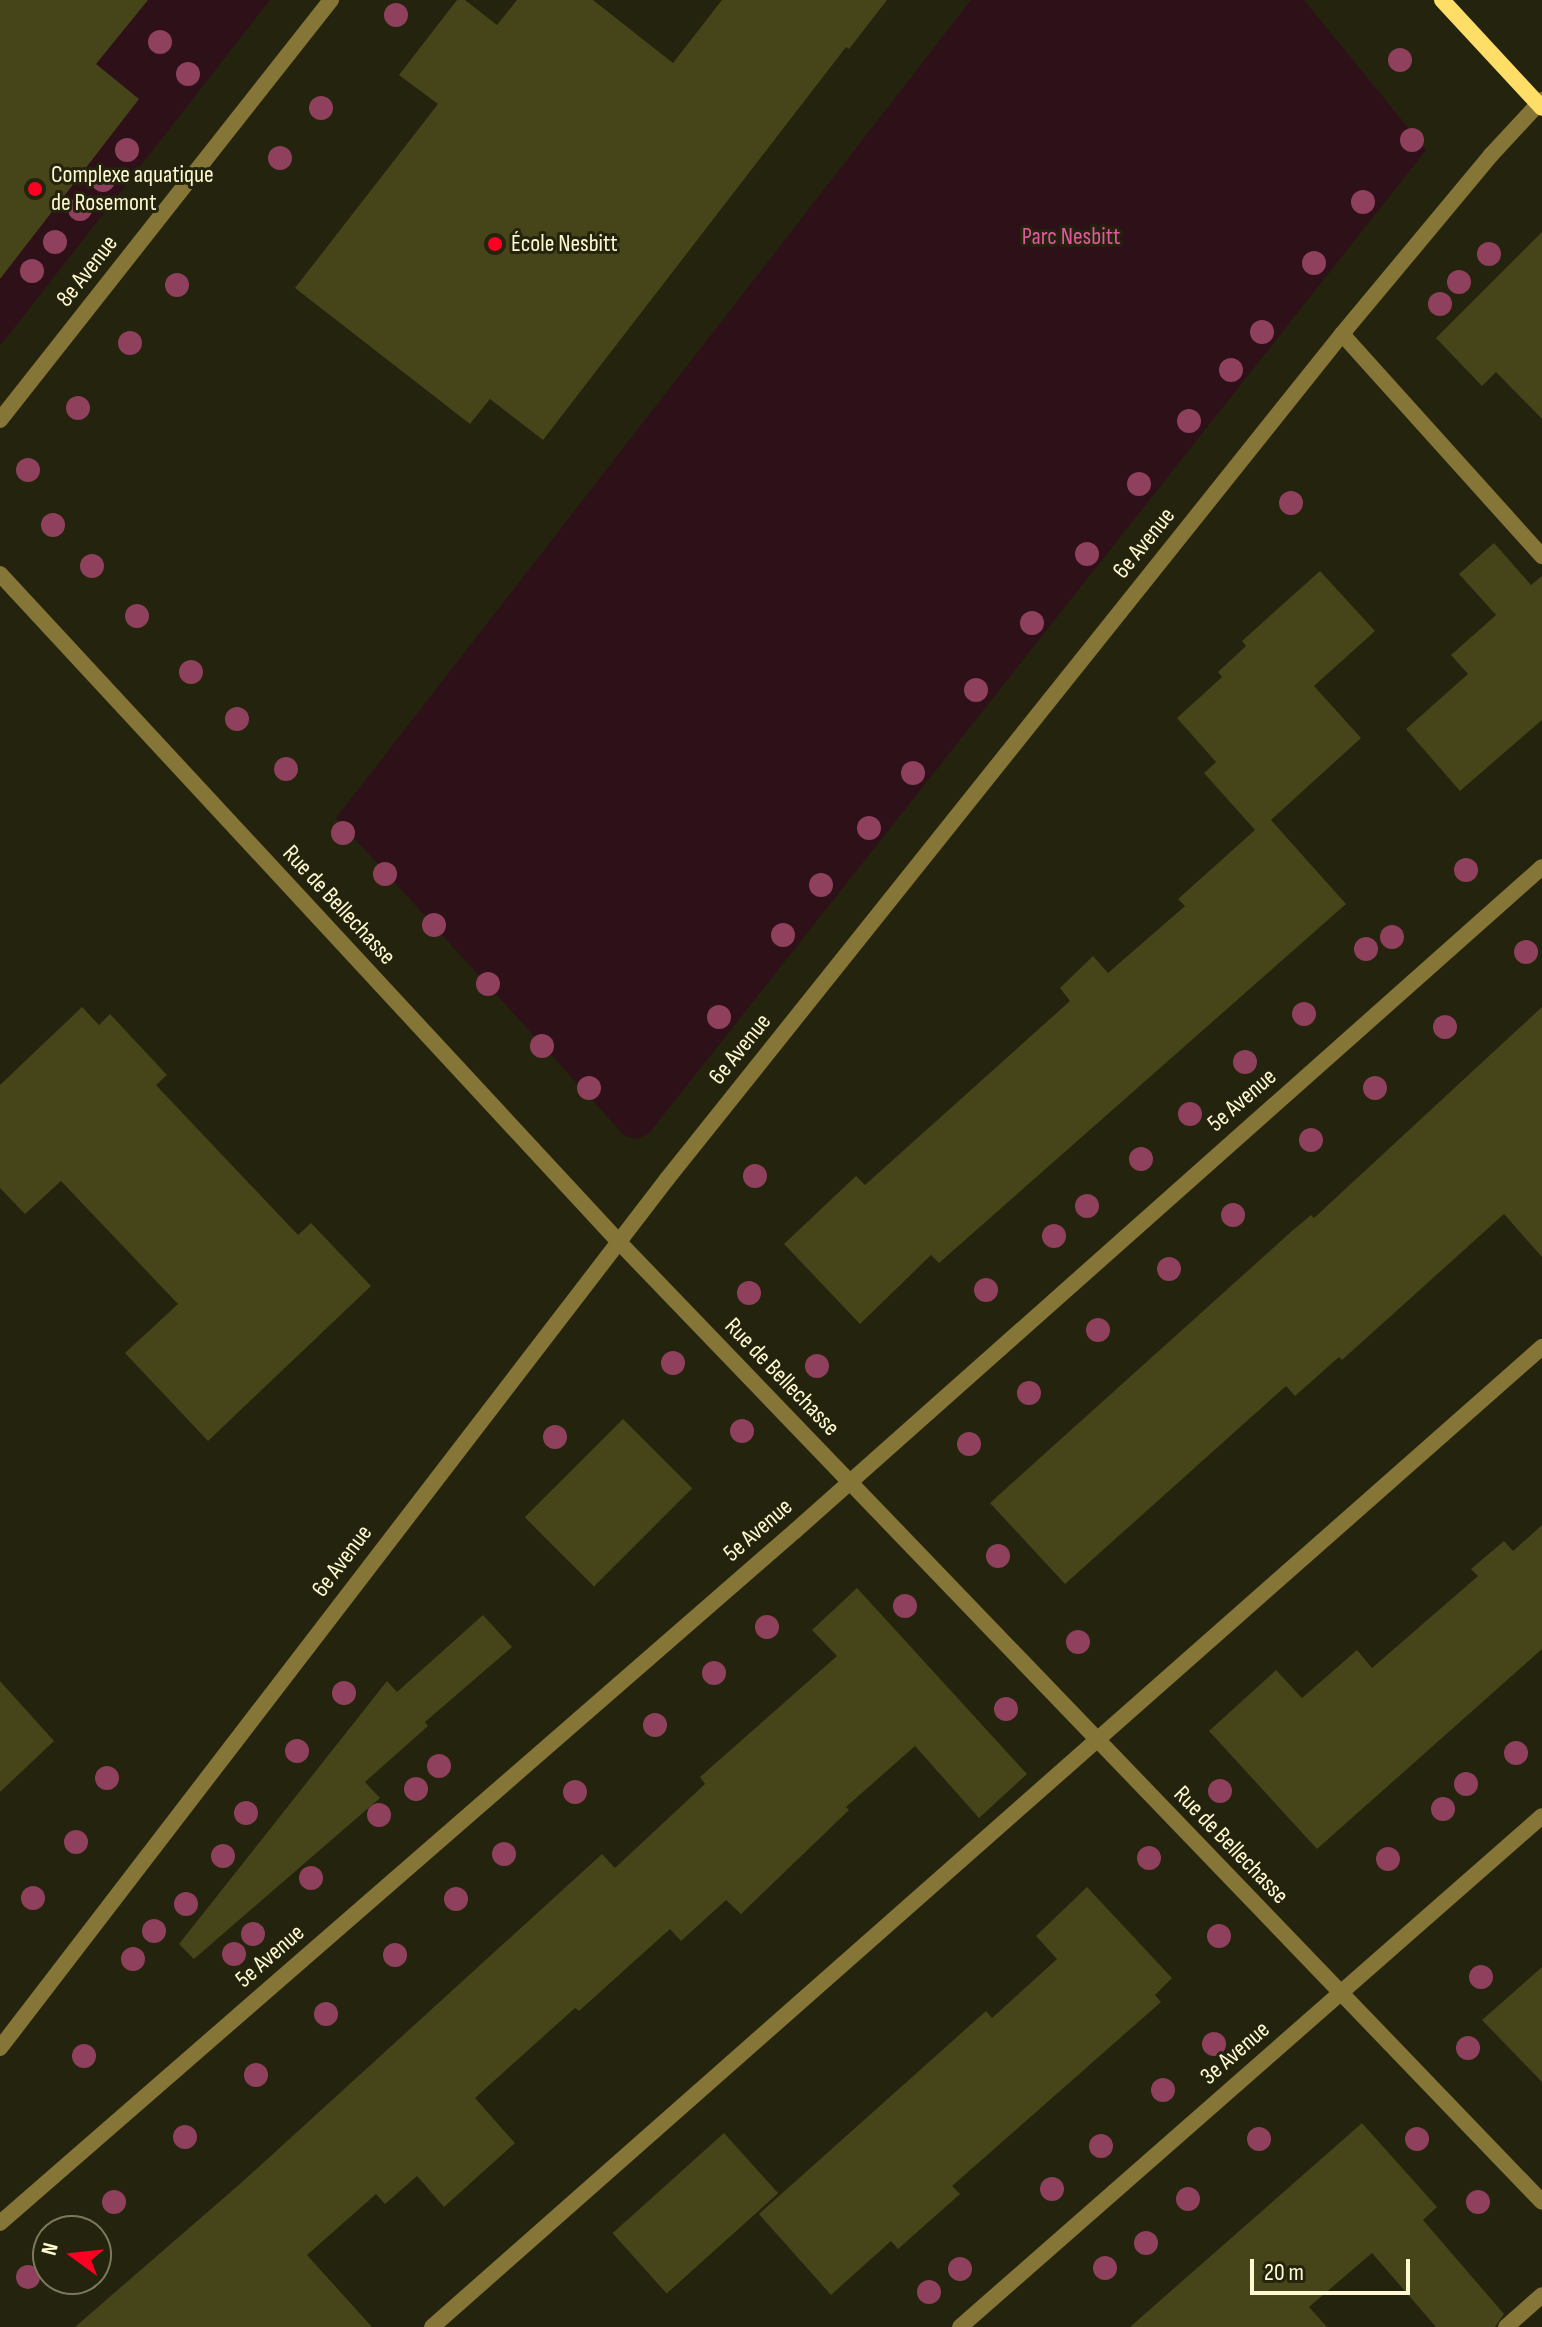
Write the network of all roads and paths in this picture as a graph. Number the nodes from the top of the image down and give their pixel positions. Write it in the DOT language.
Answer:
graph roads {
  1 [pos="331,0"];
  2 [pos="1442,0"];
  3 [pos="1541,104"];
  4 [pos="1342,334"];
  5 [pos="0,420"];
  6 [pos="1542,556"];
  7 [pos="0,574"];
  8 [pos="1542,867"];
  9 [pos="618,1241"];
  10 [pos="1542,1347"];
  11 [pos="849,1481"];
  12 [pos="1097,1740"];
  13 [pos="1542,1816"];
  14 [pos="1339,1993"];
  15 [pos="0,2048"];
  16 [pos="1542,2202"];
  17 [pos="0,2223"];
  18 [pos="1542,2295"];
  19 [pos="432,2327"];
  20 [pos="960,2327"];
  21 [pos="1506,2327"];
  1 -- 5 [label="street, 8e Avenue"];
  2 -- 3 [label="main road"];
  3 -- 4 [label="street, 6e Avenue"];
  4 -- 6 [label="street"];
  4 -- 9 [label="street, 6e Avenue"];
  7 -- 9 [label="street, Rue de Bellechasse"];
  8 -- 11 [label="street, 5e Avenue"];
  9 -- 11 [label="street, Rue de Bellechasse"];
  9 -- 15 [label="street, 6e Avenue"];
  10 -- 12 [label="street"];
  11 -- 12 [label="street, Rue de Bellechasse"];
  11 -- 17 [label="street, 5e Avenue"];
  12 -- 14 [label="street, Rue de Bellechasse"];
  12 -- 19 [label="street"];
  13 -- 14 [label="street, 3e Avenue"];
  14 -- 16 [label="street, Rue de Bellechasse"];
  14 -- 20 [label="street, 3e Avenue"];
  18 -- 21 [label="street"];
}
